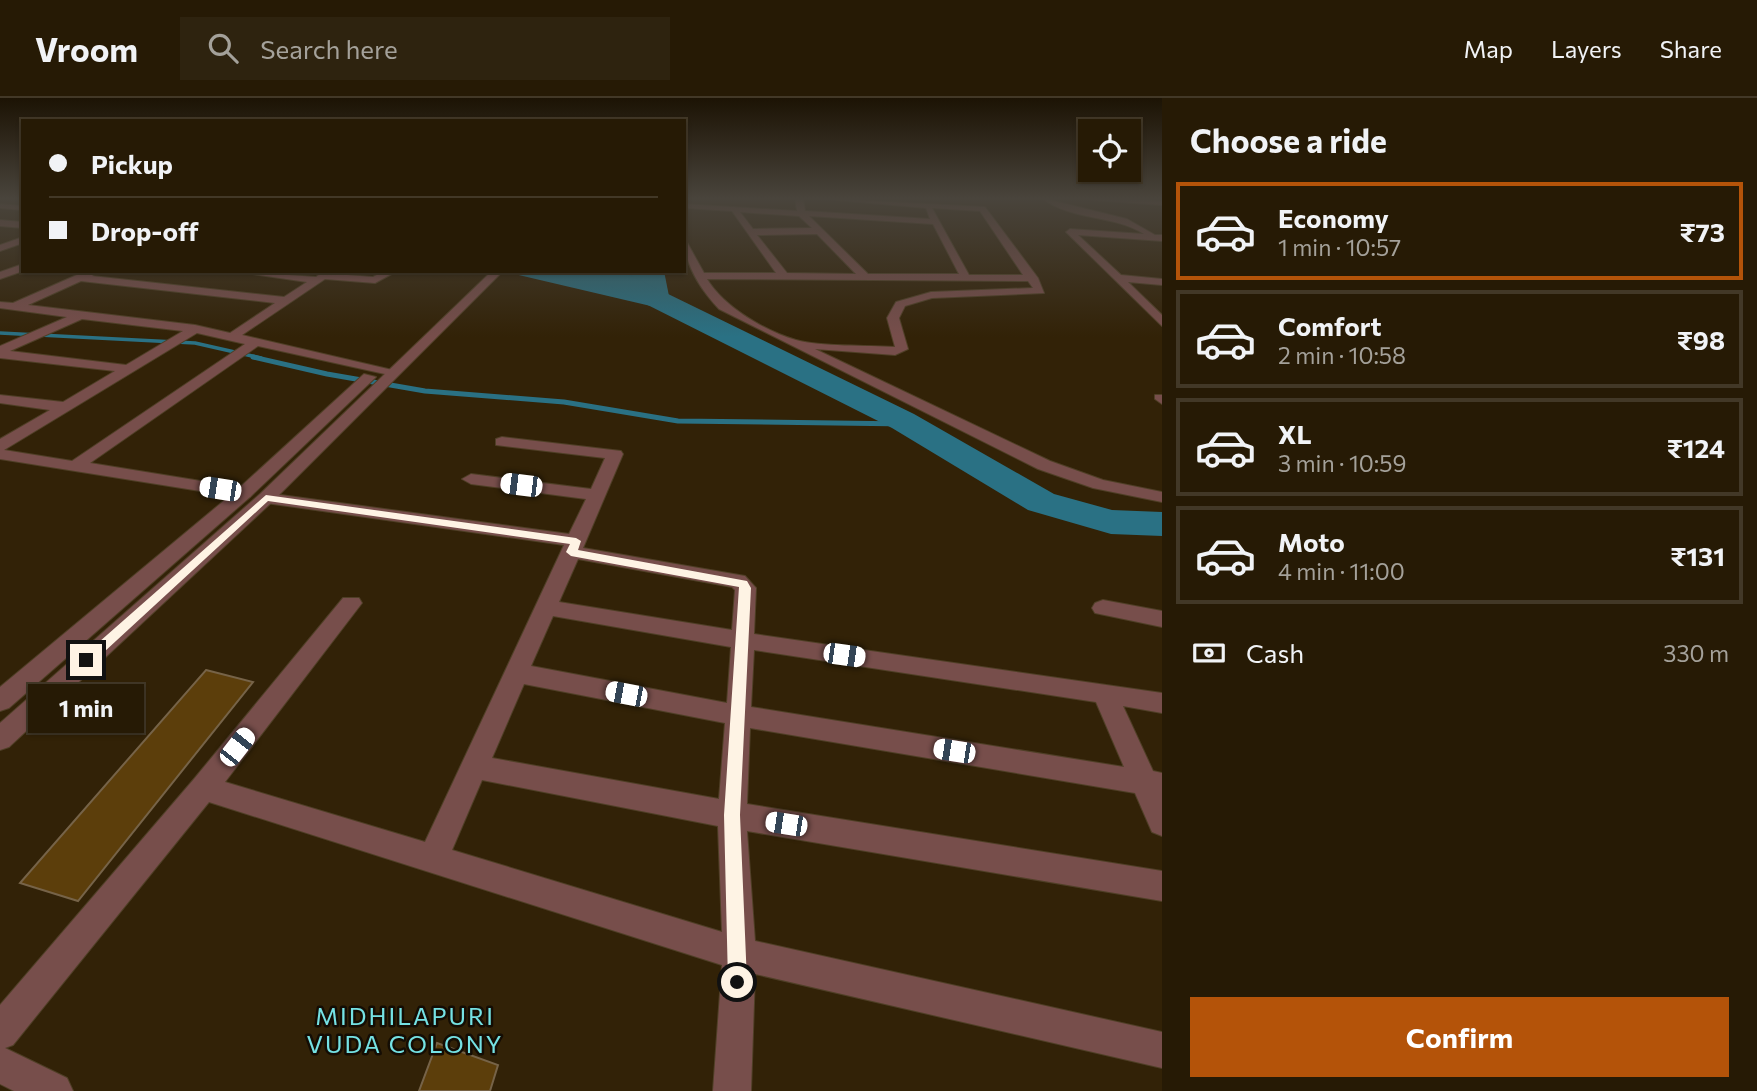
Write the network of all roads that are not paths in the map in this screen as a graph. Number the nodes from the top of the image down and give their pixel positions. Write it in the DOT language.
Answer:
graph roads {
  1 [pos="686,244"];
  2 [pos="760,244"];
  3 [pos="832,244"];
  4 [pos="947,244"];
  5 [pos="1009,244"];
  6 [pos="1083,244"];
  7 [pos="21,268"];
  8 [pos="91,273"];
  9 [pos="150,273"];
  10 [pos="272,273"];
  11 [pos="388,273"];
  12 [pos="481,273"];
  13 [pos="496,273"];
  14 [pos="2,274"];
  15 [pos="324,276"];
  16 [pos="701,276"];
  17 [pos="783,277"];
  18 [pos="865,277"];
  19 [pos="965,277"];
  20 [pos="80,278"];
  21 [pos="1033,278"];
  22 [pos="1118,278"];
  23 [pos="1162,282"];
  24 [pos="129,283"];
  25 [pos="286,301"];
  26 [pos="0,305"];
  27 [pos="14,307"];
  28 [pos="80,315"];
  29 [pos="1162,323"];
  30 [pos="195,329"];
  31 [pos="233,336"];
  32 [pos="257,342"];
  33 [pos="796,344"];
  34 [pos="397,351"];
  35 [pos="0,352"];
  36 [pos="129,369"];
  37 [pos="379,376"];
  38 [pos="0,399"];
  39 [pos="65,407"];
  40 [pos="502,442"];
  41 [pos="0,446"];
  42 [pos="0,454"];
  43 [pos="75,466"];
  44 [pos="471,479"];
  45 [pos="244,493"];
  46 [pos="597,495"];
  47 [pos="1162,497"];
  48 [pos="266,498"];
  49 [pos="574,547"];
  50 [pos="351,603"];
  51 [pos="546,607"];
  52 [pos="1103,608"];
  53 [pos="1162,619"];
  54 [pos="740,640"];
  55 [pos="517,673"];
  56 [pos="1105,693"];
  57 [pos="0,701"];
  58 [pos="1162,703"];
  59 [pos="736,715"];
  60 [pos="0,739"];
  61 [pos="474,766"];
  62 [pos="1153,783"];
  63 [pos="204,788"];
  64 [pos="732,815"];
  65 [pos="1162,822"];
  66 [pos="433,859"];
  67 [pos="1162,886"];
  68 [pos="739,954"];
  69 [pos="0,1032"];
  70 [pos="1162,1051"];
  71 [pos="0,1064"];
  72 [pos="54,1091"];
  73 [pos="732,1091"];
  1 -- 16 [label="street"];
  2 -- 17 [label="street"];
  3 -- 18 [label="street"];
  4 -- 19 [label="street"];
  5 -- 21 [label="street"];
  6 -- 22 [label="street"];
  7 -- 14 [label="street"];
  8 -- 20 [label="street"];
  9 -- 24 [label="street"];
  10 -- 15 [label="street"];
  11 -- 15 [label="street"];
  12 -- 34 [label="street"];
  13 -- 37 [label="street"];
  15 -- 25 [label="street"];
  16 -- 17 [label="street"];
  16 -- 33 [label="street"];
  17 -- 18 [label="street"];
  18 -- 19 [label="street"];
  19 -- 21 [label="street"];
  20 -- 24 [label="street"];
  20 -- 27 [label="street"];
  21 -- 33 [label="street"];
  22 -- 23 [label="street"];
  22 -- 29 [label="street"];
  24 -- 25 [label="street"];
  25 -- 31 [label="street"];
  26 -- 27 [label="street"];
  27 -- 28 [label="street"];
  28 -- 30 [label="street"];
  28 -- 35 [label="street"];
  30 -- 31 [label="street"];
  30 -- 36 [label="street"];
  31 -- 32 [label="street"];
  32 -- 37 [label="street"];
  32 -- 43 [label="street"];
  33 -- 47 [label="street"];
  35 -- 36 [label="street"];
  36 -- 39 [label="street"];
  37 -- 45 [label="street"];
  37 -- 48 [label="street"];
  38 -- 39 [label="street"];
  39 -- 41 [label="street"];
  40 -- 46 [label="street"];
  42 -- 43 [label="street"];
  43 -- 45 [label="street"];
  44 -- 46 [label="street"];
  45 -- 57 [label="street"];
  46 -- 49 [label="street"];
  48 -- 49 [label="street"];
  48 -- 60 [label="street"];
  49 -- 51 [label="street"];
  49 -- 54 [label="street"];
  50 -- 63 [label="street"];
  51 -- 54 [label="street"];
  51 -- 55 [label="street"];
  52 -- 53 [label="street"];
  54 -- 56 [label="street"];
  54 -- 59 [label="street"];
  55 -- 59 [label="street"];
  55 -- 61 [label="street"];
  56 -- 58 [label="street"];
  56 -- 62 [label="street"];
  59 -- 62 [label="street"];
  59 -- 64 [label="street"];
  61 -- 64 [label="street"];
  61 -- 66 [label="street"];
  62 -- 65 [label="street"];
  63 -- 66 [label="street"];
  63 -- 69 [label="street"];
  64 -- 67 [label="street"];
  64 -- 68 [label="street"];
  66 -- 68 [label="street"];
  68 -- 70 [label="street"];
  68 -- 73 [label="street"];
  71 -- 72 [label="street"];
}
